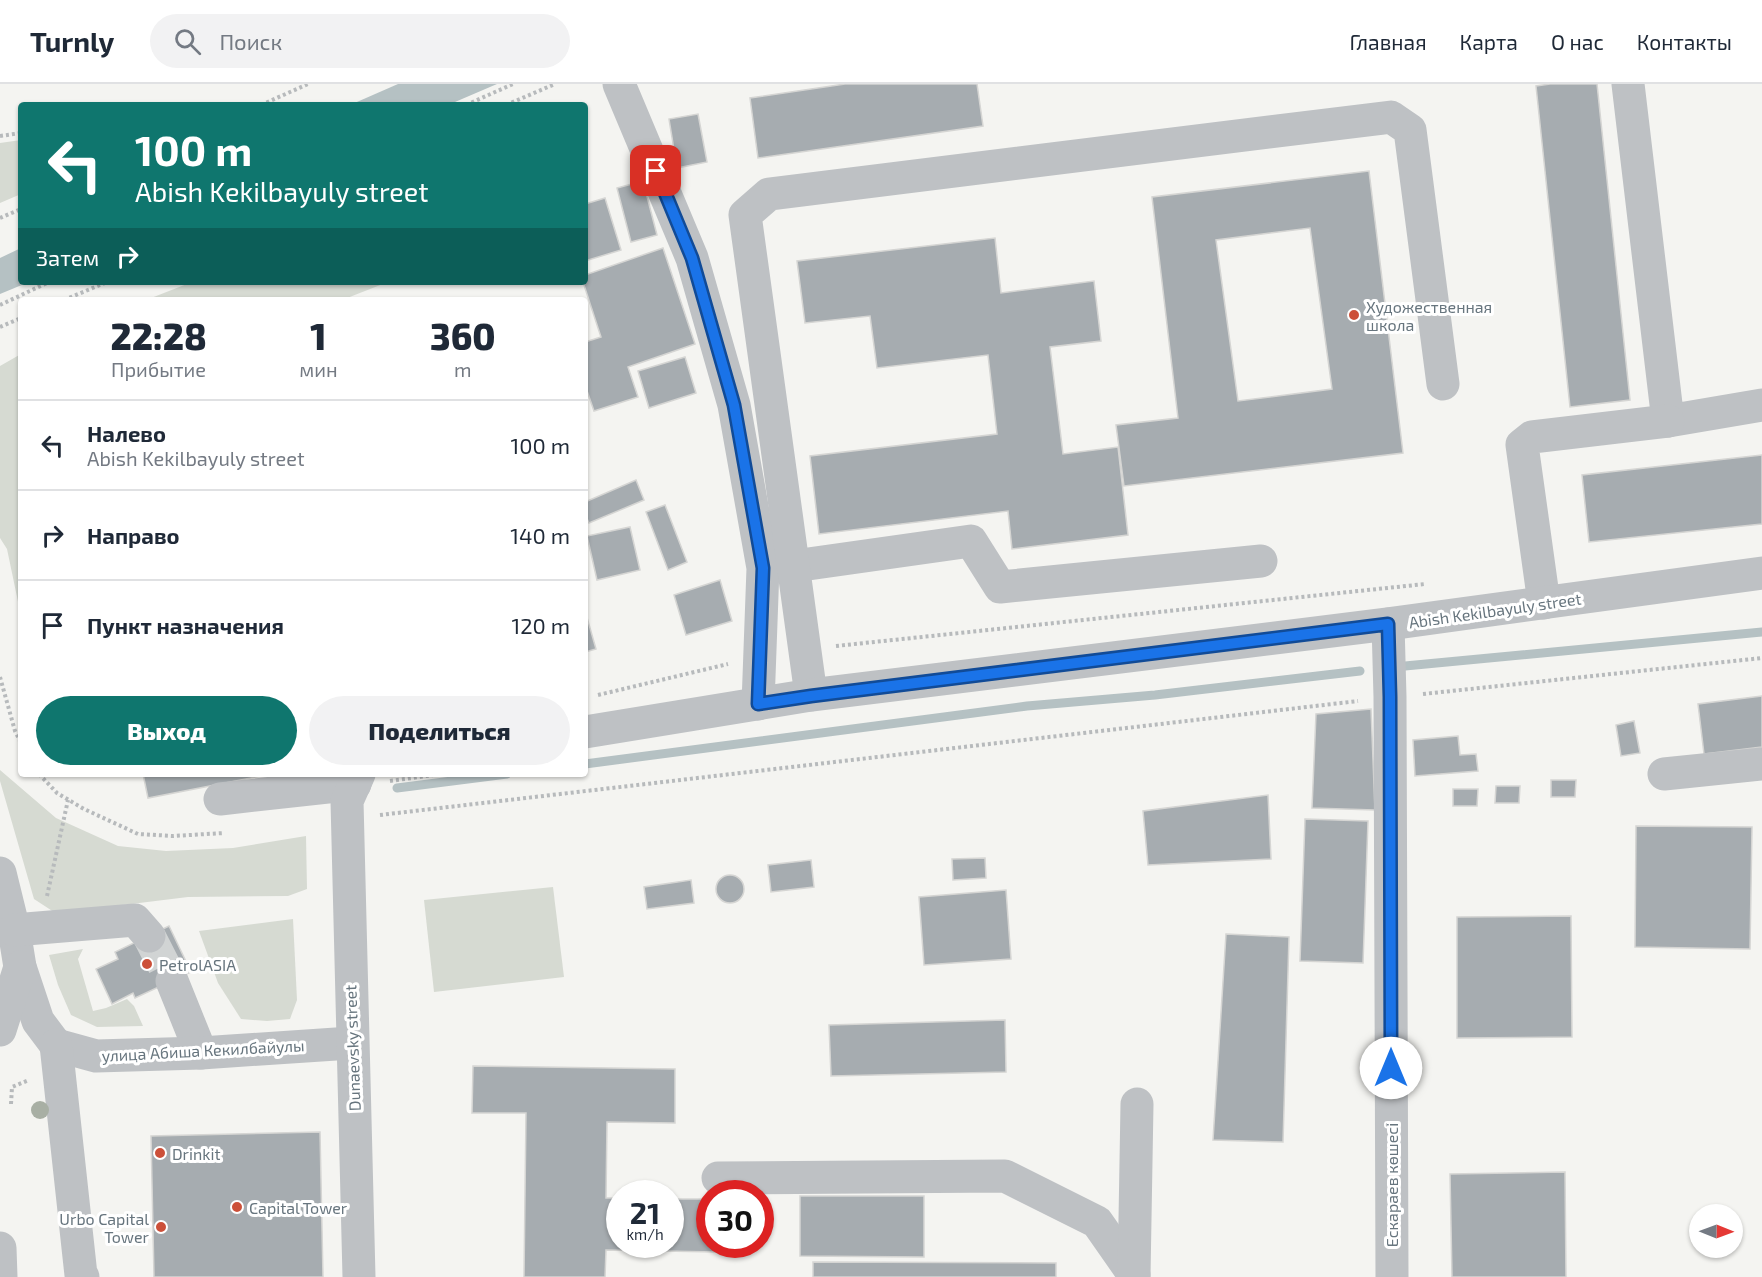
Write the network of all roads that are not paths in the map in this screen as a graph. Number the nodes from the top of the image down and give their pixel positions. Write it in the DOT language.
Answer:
graph roads {
  1 [pos="619,84"];
  2 [pos="1628,84"];
  3 [pos="1443,384"];
  4 [pos="1762,405"];
  5 [pos="1668,421"];
  6 [pos="1262,561"];
  7 [pos="794,566"];
  8 [pos="1762,573"];
  9 [pos="1544,603"];
  10 [pos="1388,624"];
  11 [pos="811,696"];
  12 [pos="758,704"];
  13 [pos="588,732"];
  14 [pos="1762,764"];
  15 [pos="1664,774"];
  16 [pos="366,780"];
  17 [pos="220,799"];
  18 [pos="1,878"];
  19 [pos="14,930"];
  20 [pos="149,936"];
  21 [pos="20,967"];
  22 [pos="172,981"];
  23 [pos="0,1030"];
  24 [pos="351,1043"];
  25 [pos="56,1045"];
  26 [pos="201,1053"];
  27 [pos="1137,1104"];
  28 [pos="718,1178"];
  29 [pos="0,1248"];
  30 [pos="1134,1276"];
  31 [pos="1,1277"];
  32 [pos="83,1277"];
  33 [pos="358,1277"];
  34 [pos="1392,1277"];
  1 -- 12 [label="street"];
  2 -- 5 [label="street"];
  3 -- 7 [label="street"];
  4 -- 5 [label="street"];
  5 -- 9 [label="street"];
  6 -- 7 [label="street"];
  7 -- 11 [label="street"];
  8 -- 9 [label="street, Abish Kekilbayuly street"];
  9 -- 10 [label="street, Abish Kekilbayuly street"];
  10 -- 11 [label="street, Abish Kekilbayuly street"];
  10 -- 34 [label="street, Ескараев көшесі"];
  11 -- 12 [label="street, Abish Kekilbayuly street"];
  12 -- 13 [label="street, Abish Kekilbayuly street"];
  14 -- 15 [label="street"];
  16 -- 17 [label="street"];
  16 -- 24 [label="street, Dunaevsky street"];
  18 -- 19 [label="street"];
  19 -- 20 [label="street"];
  19 -- 21 [label="street"];
  21 -- 23 [label="street"];
  21 -- 25 [label="street"];
  22 -- 26 [label="street"];
  24 -- 26 [label="street, улица Абиша Кекилбайулы"];
  24 -- 33 [label="street, Dunaevsky street"];
  25 -- 26 [label="street, улица Абиша Кекилбайулы"];
  25 -- 32 [label="street"];
  27 -- 30 [label="street"];
  28 -- 30 [label="street"];
  29 -- 31 [label="street"];
}
